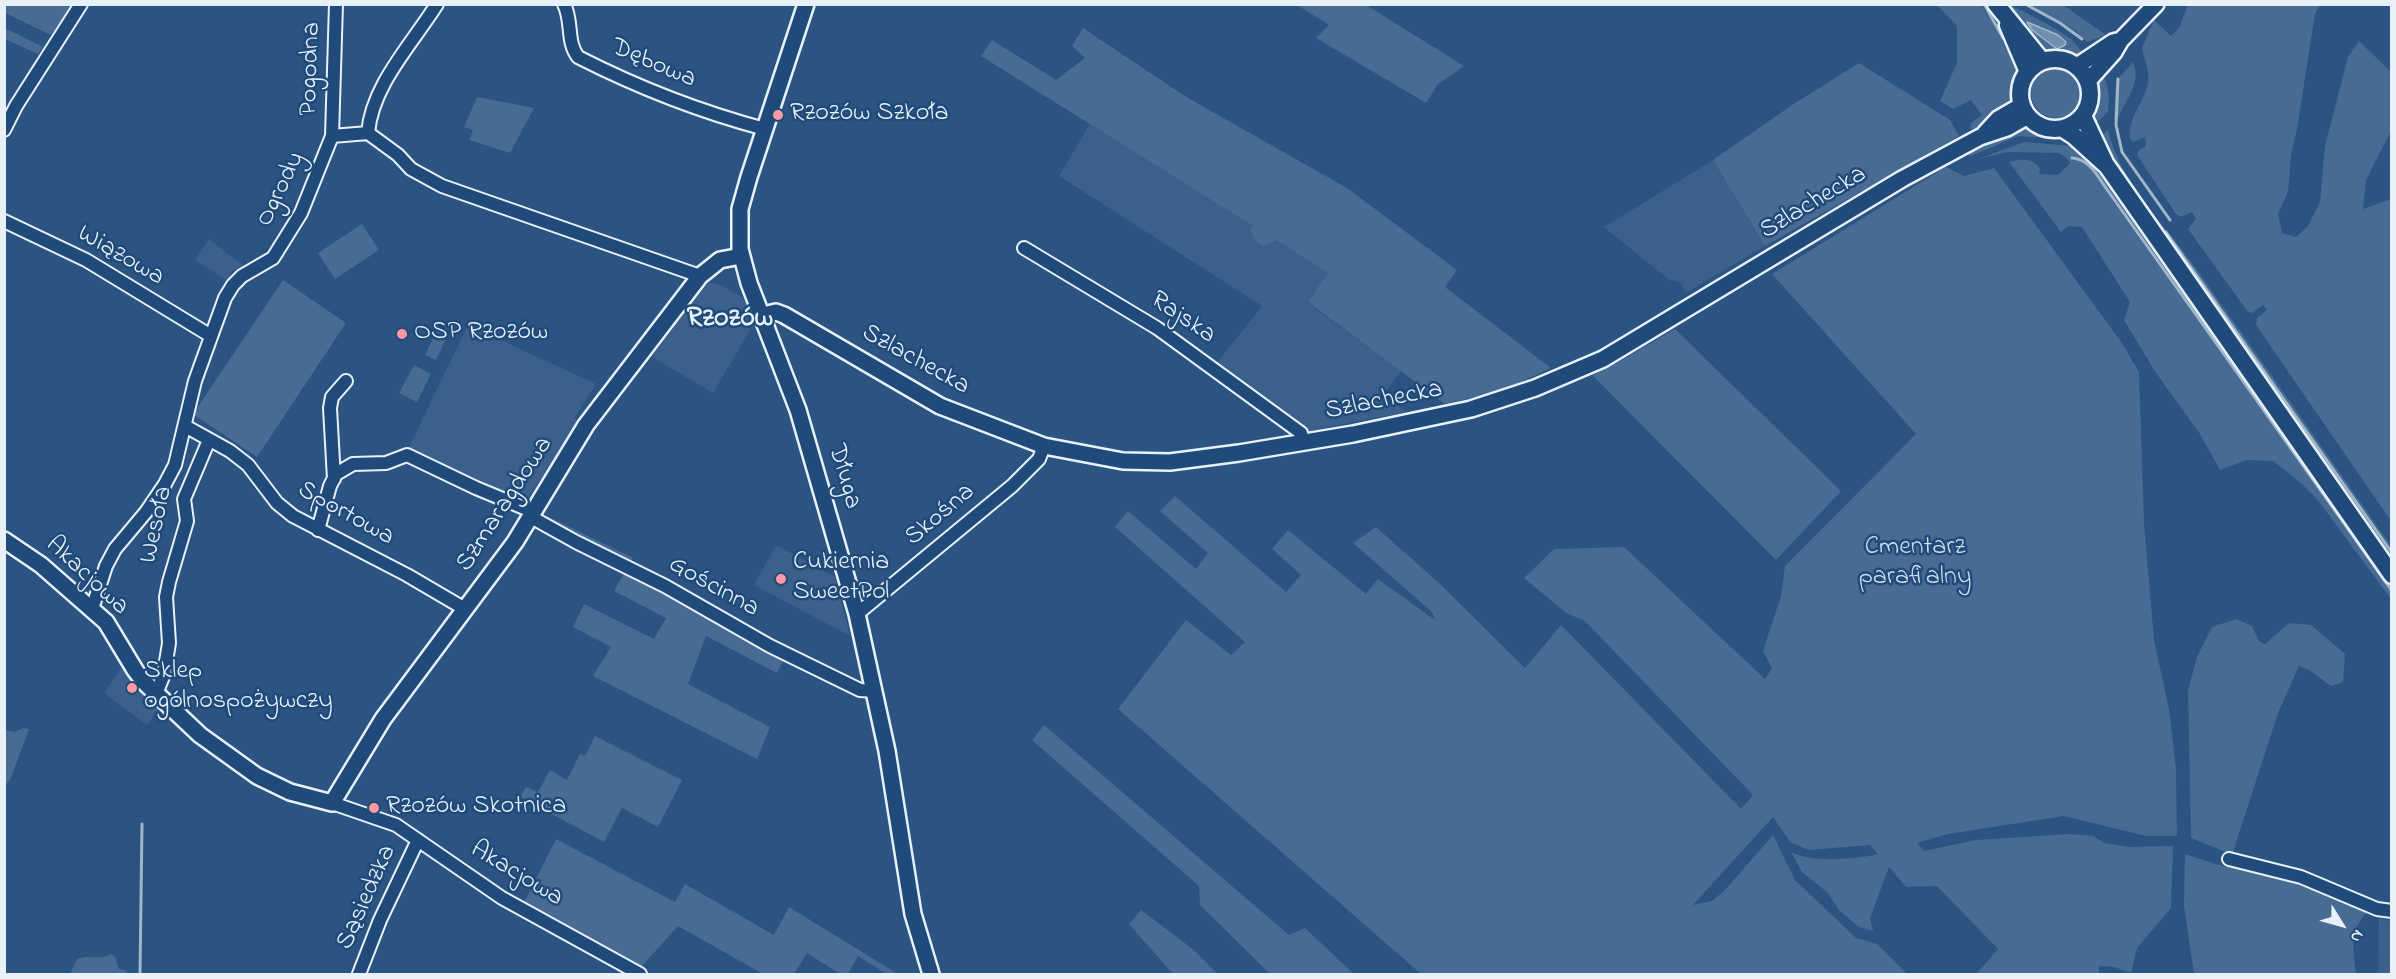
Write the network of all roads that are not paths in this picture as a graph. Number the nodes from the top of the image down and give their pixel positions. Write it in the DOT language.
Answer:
graph roads {
  1 [pos="81,4"];
  2 [pos="336,4"];
  3 [pos="437,4"];
  4 [pos="564,4"];
  5 [pos="806,4"];
  6 [pos="1996,4"];
  7 [pos="2156,4"];
  8 [pos="2007,21"];
  9 [pos="2121,40"];
  10 [pos="2042,61"];
  11 [pos="2078,66"];
  12 [pos="2028,72"];
  13 [pos="2088,81"];
  14 [pos="2025,111"];
  15 [pos="2083,116"];
  16 [pos="765,129"];
  17 [pos="2063,129"];
  18 [pos="4,130"];
  19 [pos="368,133"];
  20 [pos="332,136"];
  21 [pos="2107,166"];
  22 [pos="4,220"];
  23 [pos="1024,248"];
  24 [pos="741,255"];
  25 [pos="700,276"];
  26 [pos="763,315"];
  27 [pos="211,336"];
  28 [pos="346,381"];
  29 [pos="185,426"];
  30 [pos="208,440"];
  31 [pos="1303,442"];
  32 [pos="1044,446"];
  33 [pos="334,479"];
  34 [pos="533,514"];
  35 [pos="318,530"];
  36 [pos="4,540"];
  37 [pos="2391,575"];
  38 [pos="92,609"];
  39 [pos="465,609"];
  40 [pos="857,614"];
  41 [pos="875,691"];
  42 [pos="156,694"];
  43 [pos="333,803"];
  44 [pos="418,840"];
  45 [pos="2229,859"];
  46 [pos="2391,911"];
  47 [pos="359,975"];
  48 [pos="640,975"];
  49 [pos="931,975"];
  1 -- 18 [label="street"];
  2 -- 20 [label="street, Pogodna"];
  3 -- 19 [label="street"];
  4 -- 16 [label="street, Dębowa"];
  5 -- 16 [label="street, Długa"];
  6 -- 8 [label="main road"];
  7 -- 9 [label="street"];
  8 -- 10 [label="main road"];
  8 -- 12 [label="main road"];
  9 -- 11 [label="street"];
  9 -- 13 [label="street"];
  10 -- 11 [label="main road"];
  10 -- 12 [label="main road"];
  11 -- 13 [label="main road"];
  12 -- 14 [label="main road"];
  13 -- 15 [label="main road"];
  14 -- 17 [label="main road"];
  14 -- 31 [label="street, Szlachecka"];
  15 -- 17 [label="main road"];
  15 -- 21 [label="main road"];
  16 -- 24 [label="street, Długa"];
  17 -- 21 [label="main road"];
  19 -- 20 [label="street, Ogrody"];
  19 -- 25 [label="street"];
  20 -- 27 [label="street, Ogrody"];
  21 -- 37 [label="main road"];
  22 -- 27 [label="street, Wiązowa"];
  23 -- 31 [label="street, Rajska"];
  24 -- 25 [label="street, Szmaragdowa"];
  24 -- 26 [label="street, Długa"];
  25 -- 34 [label="street, Szmaragdowa"];
  26 -- 32 [label="street, Szlachecka"];
  26 -- 40 [label="street, Długa"];
  27 -- 29 [label="street, Ogrody"];
  28 -- 33 [label="street"];
  29 -- 30 [label="street, Sportowa"];
  29 -- 38 [label="street, Ogrody"];
  30 -- 35 [label="street, Sportowa"];
  30 -- 42 [label="street, Wesoła"];
  31 -- 32 [label="street, Szlachecka"];
  32 -- 40 [label="street, Skośna"];
  33 -- 34 [label="street, Gościnna"];
  33 -- 35 [label="street"];
  34 -- 39 [label="street, Szmaragdowa"];
  34 -- 41 [label="street, Gościnna"];
  35 -- 39 [label="street, Sportowa"];
  36 -- 38 [label="street, Akacjowa"];
  38 -- 42 [label="street, Akacjowa"];
  39 -- 43 [label="street, Szmaragdowa"];
  40 -- 41 [label="street, Długa"];
  41 -- 49 [label="street, Długa"];
  42 -- 43 [label="street, Akacjowa"];
  43 -- 44 [label="street, Akacjowa"];
  44 -- 47 [label="street, Sąsiedzka"];
  44 -- 48 [label="street, Akacjowa"];
  45 -- 46 [label="street"];
}
